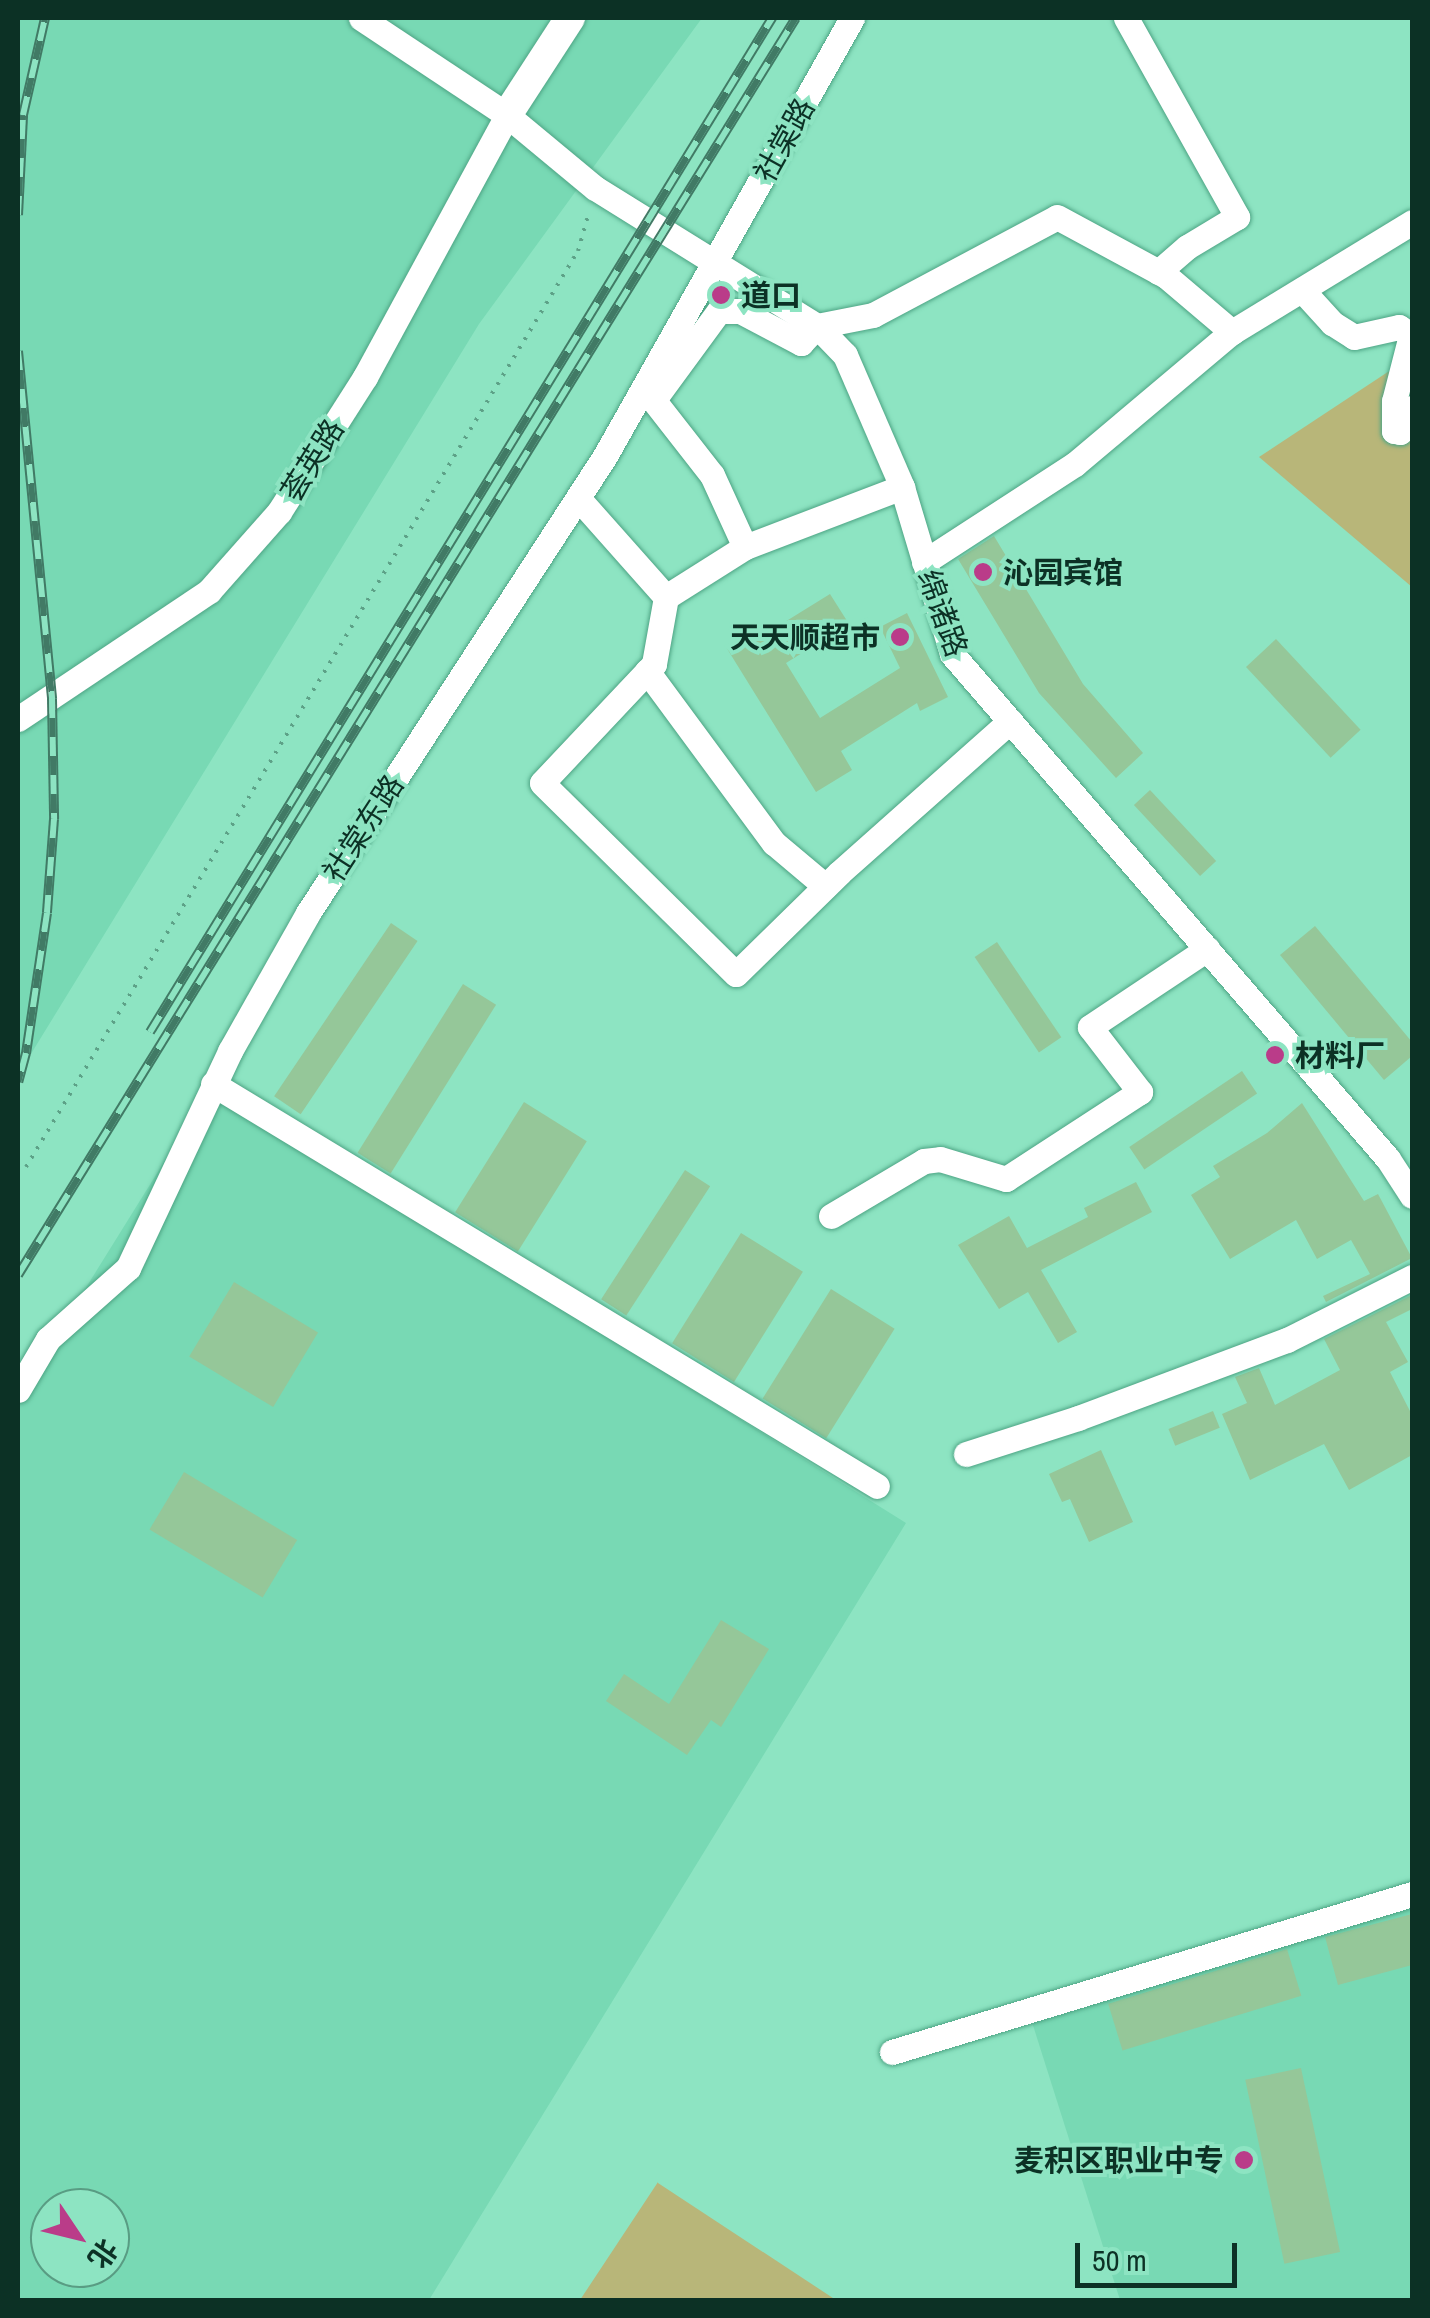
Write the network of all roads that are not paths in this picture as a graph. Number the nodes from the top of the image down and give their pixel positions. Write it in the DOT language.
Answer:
graph roads {
  1 [pos="361,18"];
  2 [pos="570,18"];
  3 [pos="852,18"];
  4 [pos="1126,18"];
  5 [pos="508,115"];
  6 [pos="1412,222"];
  7 [pos="715,263"];
  8 [pos="1158,272"];
  9 [pos="1302,290"];
  10 [pos="817,326"];
  11 [pos="1232,332"];
  12 [pos="649,393"];
  13 [pos="1412,408"];
  14 [pos="902,487"];
  15 [pos="578,498"];
  16 [pos="746,547"];
  17 [pos="924,562"];
  18 [pos="666,597"];
  19 [pos="647,671"];
  20 [pos="18,719"];
  21 [pos="1010,722"];
  22 [pos="826,886"];
  23 [pos="1207,950"];
  24 [pos="213,1084"];
  25 [pos="1405,1168"];
  26 [pos="1412,1196"];
  27 [pos="831,1216"];
  28 [pos="1412,1277"];
  29 [pos="18,1390"];
  30 [pos="966,1454"];
  31 [pos="877,1486"];
  32 [pos="1412,1894"];
  33 [pos="892,2052"];
  1 -- 5 [label="street, 绵诸路"];
  2 -- 5 [label="main road"];
  3 -- 7 [label="street, 社棠路"];
  4 -- 8 [label="street"];
  5 -- 7 [label="street, 绵诸路"];
  5 -- 20 [label="street, 荟英路"];
  6 -- 9 [label="street"];
  7 -- 10 [label="street, 绵诸路"];
  7 -- 12 [label="street, 社棠东路"];
  8 -- 10 [label="street"];
  8 -- 11 [label="street"];
  9 -- 11 [label="street"];
  9 -- 13 [label="street"];
  10 -- 12 [label="street"];
  10 -- 14 [label="street, 绵诸路"];
  11 -- 17 [label="street"];
  12 -- 15 [label="street, 社棠东路"];
  12 -- 16 [label="street"];
  14 -- 16 [label="street"];
  14 -- 17 [label="street, 绵诸路"];
  15 -- 18 [label="street"];
  15 -- 24 [label="street, 社棠东路"];
  16 -- 18 [label="street"];
  17 -- 21 [label="street, 绵诸路"];
  18 -- 19 [label="street"];
  19 -- 22 [label="street"];
  19 -- 22 [label="street"];
  21 -- 22 [label="street"];
  21 -- 23 [label="street, 绵诸路"];
  23 -- 25 [label="street, 绵诸路"];
  23 -- 27 [label="street"];
  24 -- 29 [label="street, 社棠东路"];
  24 -- 31 [label="street"];
  25 -- 26 [label="street, 绵诸路"];
  28 -- 30 [label="street"];
  32 -- 33 [label="street"];
}
